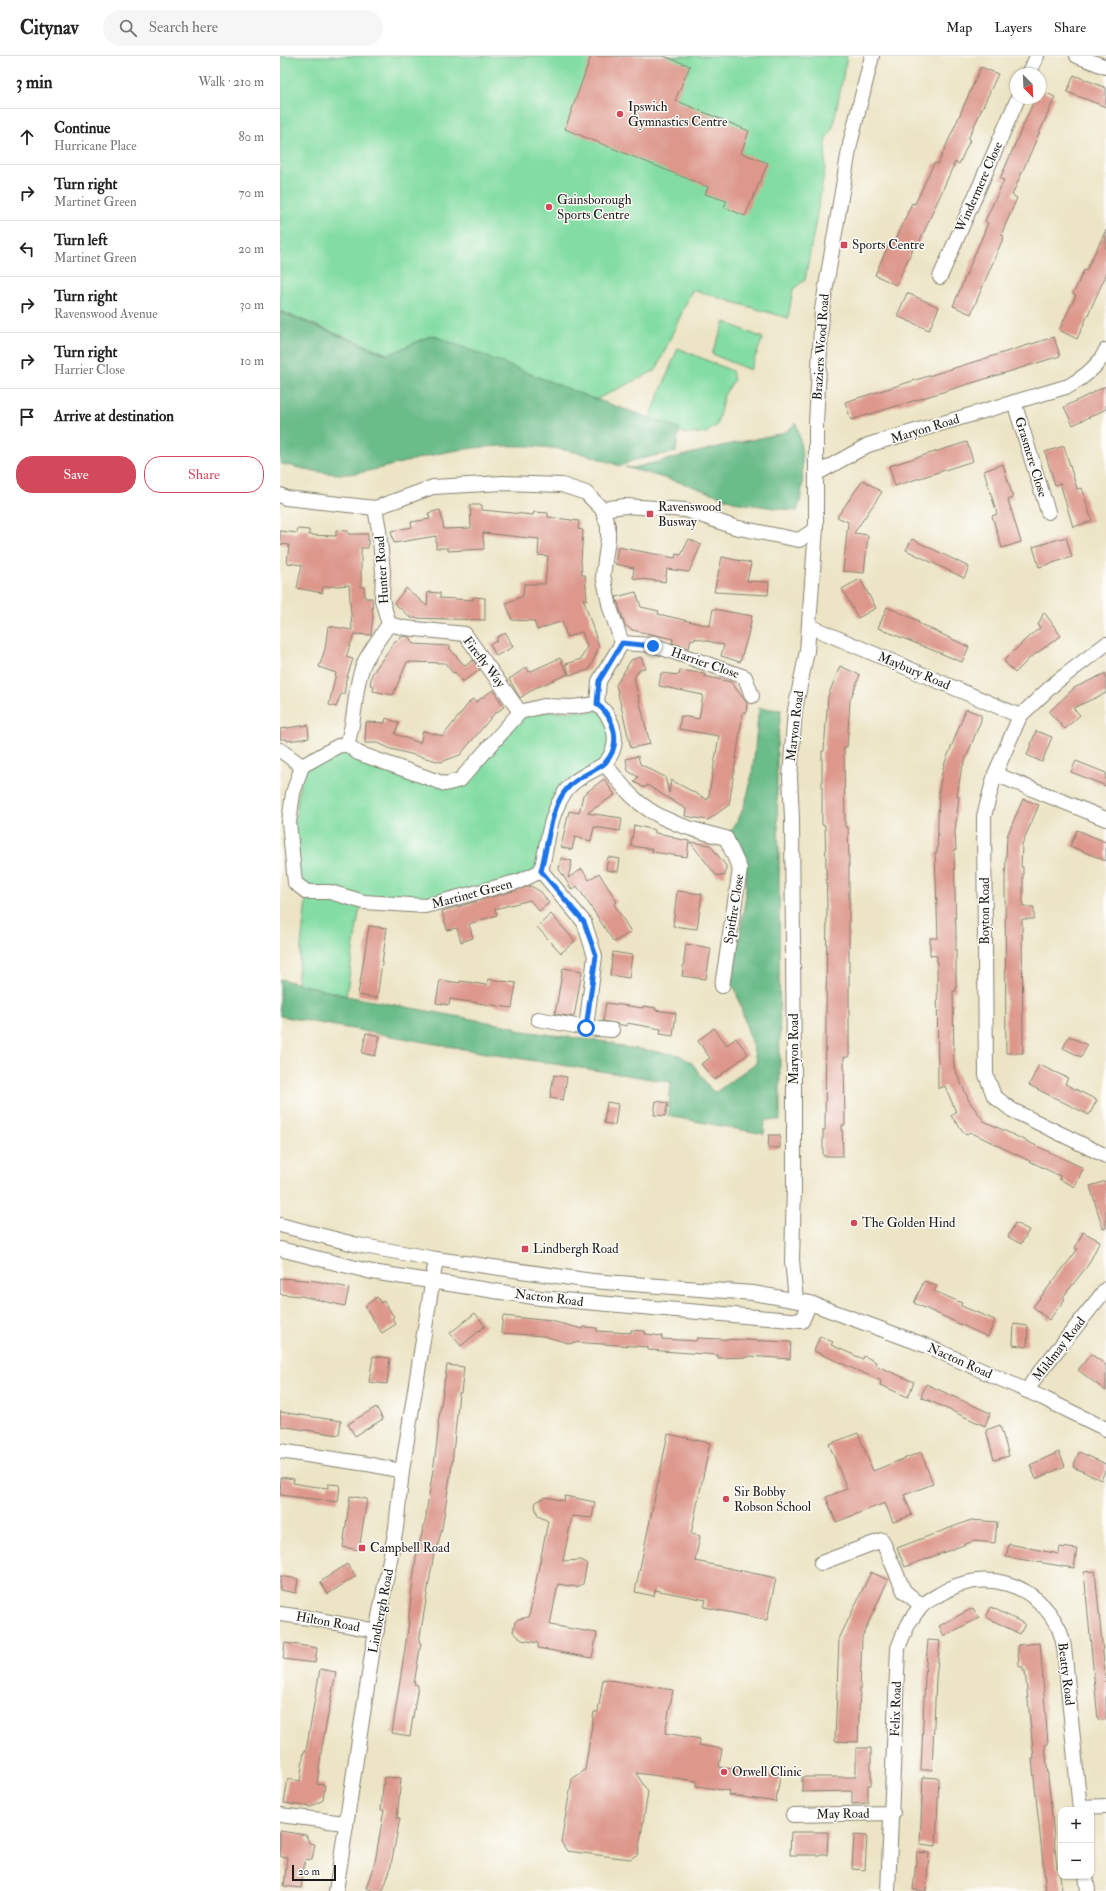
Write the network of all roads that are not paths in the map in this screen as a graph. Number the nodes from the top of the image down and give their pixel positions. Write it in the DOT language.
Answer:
graph roads {
  1 [pos="872,56"];
  2 [pos="1037,56"];
  3 [pos="1077,56"];
  4 [pos="1106,67"];
  5 [pos="1032,68"];
  6 [pos="1015,104"];
  7 [pos="940,277"];
  8 [pos="1106,350"];
  9 [pos="1014,402"];
  10 [pos="816,474"];
  11 [pos="280,495"];
  12 [pos="375,508"];
  13 [pos="602,509"];
  14 [pos="1048,512"];
  15 [pos="816,529"];
  16 [pos="389,624"];
  17 [pos="809,626"];
  18 [pos="622,643"];
  19 [pos="1106,644"];
  20 [pos="752,696"];
  21 [pos="597,704"];
  22 [pos="520,712"];
  23 [pos="1020,716"];
  24 [pos="347,744"];
  25 [pos="285,754"];
  26 [pos="604,764"];
  27 [pos="302,766"];
  28 [pos="995,774"];
  29 [pos="1106,819"];
  30 [pos="285,832"];
  31 [pos="541,871"];
  32 [pos="722,986"];
  33 [pos="538,1019"];
  34 [pos="586,1028"];
  35 [pos="612,1030"];
  36 [pos="1105,1152"];
  37 [pos="280,1225"];
  38 [pos="280,1249"];
  39 [pos="436,1259"];
  40 [pos="433,1282"];
  41 [pos="1106,1289"];
  42 [pos="796,1300"];
  43 [pos="810,1304"];
  44 [pos="1027,1391"];
  45 [pos="1106,1429"];
  46 [pos="280,1451"];
  47 [pos="402,1471"];
  48 [pos="821,1563"];
  49 [pos="988,1580"];
  50 [pos="922,1606"];
  51 [pos="280,1614"];
  52 [pos="377,1631"];
  53 [pos="1106,1806"];
  54 [pos="1080,1807"];
  55 [pos="1094,1807"];
  56 [pos="893,1813"];
  57 [pos="280,1815"];
  58 [pos="793,1815"];
  59 [pos="346,1824"];
  60 [pos="1086,1879"];
  61 [pos="336,1891"];
  62 [pos="888,1891"];
  63 [pos="1088,1891"];
  1 -- 10 [label="street, Braziers Wood Road"];
  2 -- 5 [label="street"];
  3 -- 4 [label="street"];
  6 -- 7 [label="street, Windermere Close"];
  8 -- 9 [label="street, Maryon Road"];
  9 -- 10 [label="street, Maryon Road"];
  9 -- 14 [label="street, Grasmere Close"];
  10 -- 15 [label="street, Maryon Road"];
  11 -- 12 [label="street"];
  12 -- 13 [label="street"];
  12 -- 16 [label="street, Hunter Road"];
  13 -- 15 [label="street"];
  13 -- 18 [label="street"];
  15 -- 17 [label="street, Maryon Road"];
  16 -- 22 [label="street, Firefly Way"];
  16 -- 24 [label="street"];
  17 -- 23 [label="street, Maybury Road"];
  17 -- 42 [label="street, Maryon Road"];
  18 -- 20 [label="street, Harrier Close"];
  18 -- 21 [label="street"];
  19 -- 23 [label="street, Boyton Road"];
  21 -- 22 [label="street"];
  21 -- 26 [label="street"];
  22 -- 24 [label="street"];
  23 -- 28 [label="street, Boyton Road"];
  24 -- 27 [label="street"];
  25 -- 27 [label="street"];
  26 -- 31 [label="street"];
  26 -- 32 [label="street, Spitfire Close"];
  27 -- 30 [label="street, Martinet Green"];
  28 -- 29 [label="street"];
  28 -- 36 [label="street, Boyton Road"];
  30 -- 31 [label="street, Martinet Green"];
  31 -- 34 [label="street"];
  33 -- 34 [label="street"];
  34 -- 35 [label="street"];
  37 -- 39 [label="street, Nacton Road"];
  38 -- 40 [label="street, Nacton Road"];
  39 -- 40 [label="street, Lindbergh Road"];
  39 -- 42 [label="street, Nacton Road"];
  40 -- 43 [label="street, Nacton Road"];
  40 -- 47 [label="street, Lindbergh Road"];
  41 -- 44 [label="street, Mildmay Road"];
  42 -- 43 [label="street, Nacton Road"];
  43 -- 44 [label="street, Nacton Road"];
  44 -- 45 [label="street, Nacton Road"];
  46 -- 47 [label="street"];
  47 -- 52 [label="street, Lindbergh Road"];
  48 -- 50 [label="street"];
  49 -- 50 [label="street, Felix Road"];
  49 -- 54 [label="street, Beatty Road"];
  50 -- 56 [label="street, Felix Road"];
  51 -- 52 [label="street, Hilton Road"];
  52 -- 59 [label="street, Lindbergh Road"];
  53 -- 55 [label="street"];
  56 -- 58 [label="street, May Road"];
  56 -- 62 [label="street, Felix Road"];
  57 -- 59 [label="street"];
  59 -- 61 [label="street, Lindbergh Road"];
  60 -- 63 [label="street"];
}
